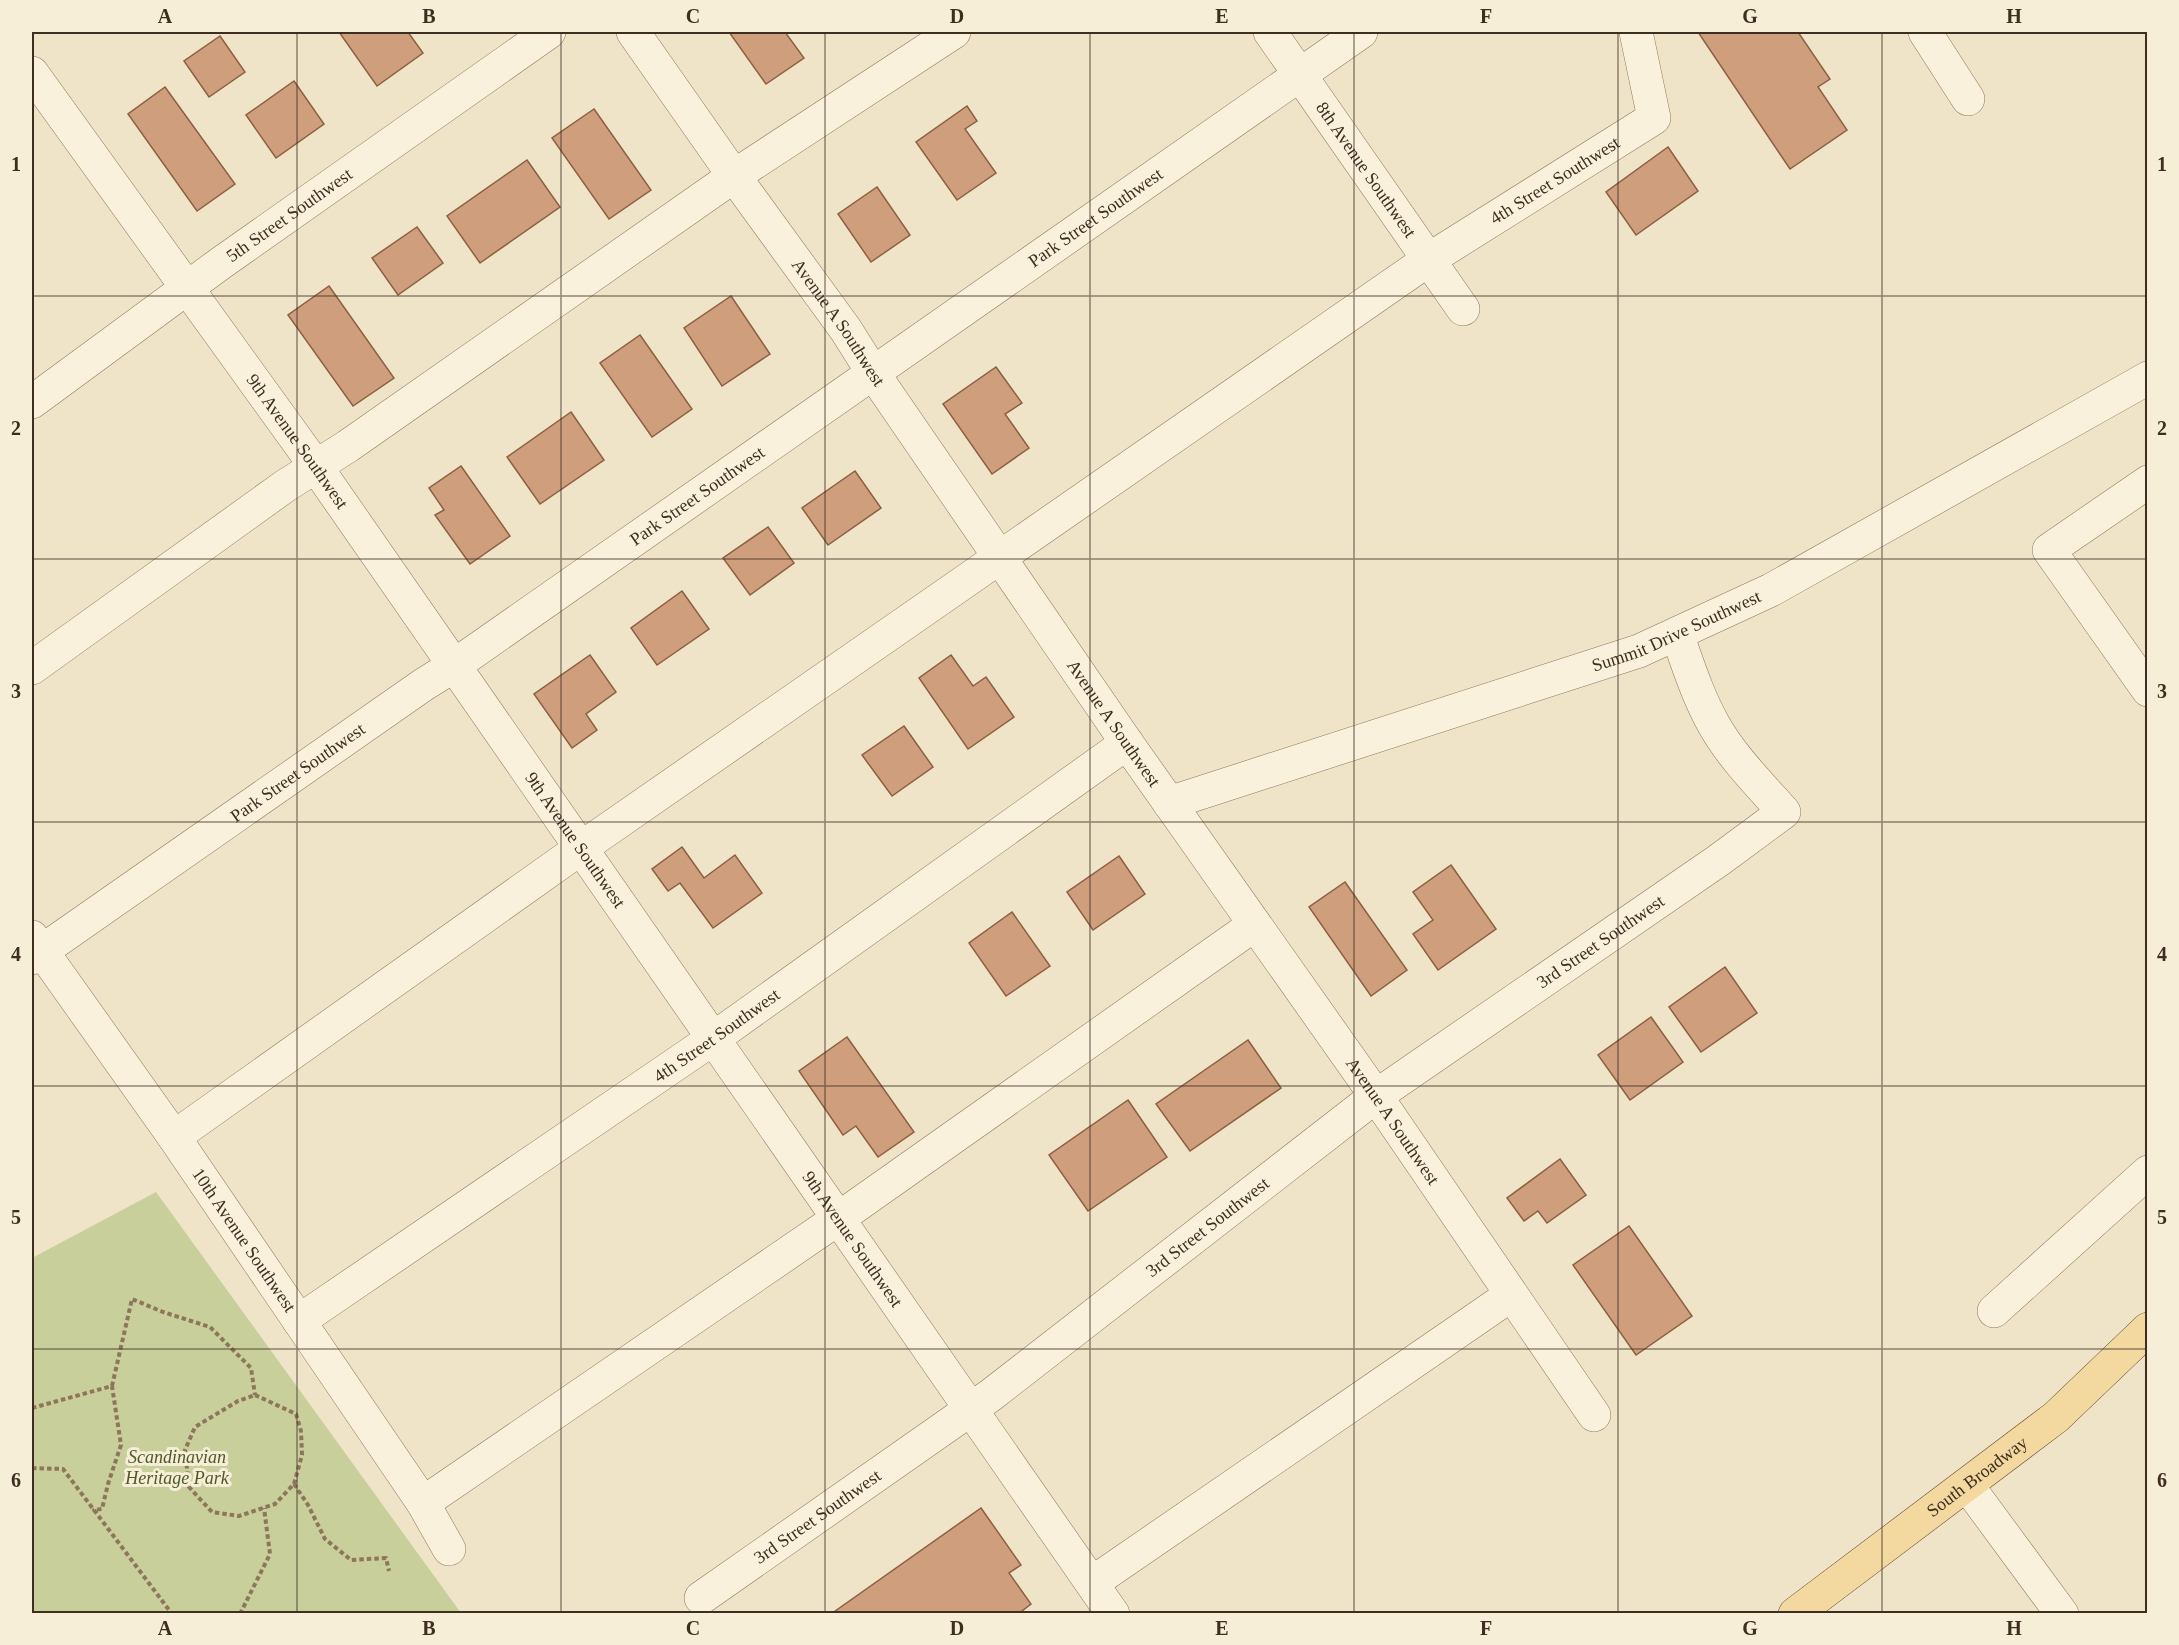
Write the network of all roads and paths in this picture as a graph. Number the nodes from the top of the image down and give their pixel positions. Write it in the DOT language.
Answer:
graph roads {
  1 [pos="549,32"];
  2 [pos="633,32"];
  3 [pos="954,32"];
  4 [pos="1270,32"];
  5 [pos="1361,32"];
  6 [pos="1636,32"];
  7 [pos="1925,32"];
  8 [pos="32,73"];
  9 [pos="1299,76"];
  10 [pos="1968,99"];
  11 [pos="734,176"];
  12 [pos="1428,260"];
  13 [pos="188,289"];
  14 [pos="1463,309"];
  15 [pos="873,373"];
  16 [pos="2148,378"];
  17 [pos="32,402"];
  18 [pos="317,468"];
  19 [pos="2148,482"];
  20 [pos="999,558"];
  21 [pos="1677,634"];
  22 [pos="455,665"];
  23 [pos="32,668"];
  24 [pos="2148,690"];
  25 [pos="1127,743"];
  26 [pos="1169,803"];
  27 [pos="581,848"];
  28 [pos="1254,925"];
  29 [pos="35,949"];
  30 [pos="714,1038"];
  31 [pos="1376,1096"];
  32 [pos="174,1137"];
  33 [pos="2148,1172"];
  34 [pos="839,1218"];
  35 [pos="1511,1294"];
  36 [pos="1994,1311"];
  37 [pos="299,1321"];
  38 [pos="2148,1329"];
  39 [pos="112,1386"];
  40 [pos="255,1395"];
  41 [pos="32,1407"];
  42 [pos="972,1409"];
  43 [pos="1594,1415"];
  44 [pos="32,1468"];
  45 [pos="294,1484"];
  46 [pos="1967,1485"];
  47 [pos="423,1503"];
  48 [pos="264,1508"];
  49 [pos="94,1510"];
  50 [pos="449,1550"];
  51 [pos="389,1571"];
  52 [pos="1092,1583"];
  53 [pos="701,1598"];
  54 [pos="172,1614"];
  55 [pos="240,1614"];
  56 [pos="1113,1614"];
  57 [pos="1795,1614"];
  58 [pos="2062,1614"];
  1 -- 13 [label="street, 5th Street Southwest"];
  2 -- 11 [label="street, Avenue A Southwest"];
  3 -- 11 [label="street"];
  4 -- 9 [label="street, 8th Avenue Southwest"];
  5 -- 9 [label="street, Park Street Southwest"];
  6 -- 12 [label="street, 4th Street Southwest"];
  7 -- 10 [label="street"];
  8 -- 13 [label="street, 9th Avenue Southwest"];
  9 -- 12 [label="street, 8th Avenue Southwest"];
  9 -- 15 [label="street, Park Street Southwest"];
  11 -- 15 [label="street, Avenue A Southwest"];
  11 -- 18 [label="street"];
  12 -- 14 [label="street, 8th Avenue Southwest"];
  12 -- 20 [label="street"];
  13 -- 17 [label="street, 5th Street Southwest"];
  13 -- 18 [label="street, 9th Avenue Southwest"];
  15 -- 20 [label="street, Avenue A Southwest"];
  15 -- 22 [label="street, Park Street Southwest"];
  16 -- 21 [label="street, Summit Drive Southwest"];
  18 -- 22 [label="street, 9th Avenue Southwest"];
  18 -- 23 [label="street"];
  19 -- 24 [label="street"];
  20 -- 25 [label="street, Avenue A Southwest"];
  20 -- 27 [label="street"];
  21 -- 26 [label="street, Summit Drive Southwest"];
  21 -- 31 [label="street, 3rd Street Southwest"];
  22 -- 27 [label="street, 9th Avenue Southwest"];
  22 -- 29 [label="street, Park Street Southwest"];
  25 -- 26 [label="street, Avenue A Southwest"];
  25 -- 30 [label="street, 4th Street Southwest"];
  26 -- 28 [label="street, Avenue A Southwest"];
  27 -- 30 [label="street, 9th Avenue Southwest"];
  27 -- 32 [label="street"];
  28 -- 31 [label="street, Avenue A Southwest"];
  28 -- 34 [label="street"];
  29 -- 32 [label="street, 10th Avenue Southwest"];
  30 -- 34 [label="street, 9th Avenue Southwest"];
  30 -- 37 [label="street, 4th Street Southwest"];
  31 -- 35 [label="street, Avenue A Southwest"];
  31 -- 42 [label="street, 3rd Street Southwest"];
  32 -- 37 [label="street, 10th Avenue Southwest"];
  33 -- 36 [label="street"];
  34 -- 42 [label="street, 9th Avenue Southwest"];
  34 -- 47 [label="street"];
  35 -- 43 [label="street, Avenue A Southwest"];
  35 -- 52 [label="street"];
  37 -- 47 [label="street, 10th Avenue Southwest"];
  38 -- 46 [label="main road, South Broadway"];
  39 -- 40 [label="path"];
  39 -- 41 [label="path"];
  39 -- 49 [label="path"];
  40 -- 45 [label="path"];
  40 -- 48 [label="path"];
  42 -- 52 [label="street, 9th Avenue Southwest"];
  42 -- 53 [label="street, 3rd Street Southwest"];
  44 -- 49 [label="path"];
  45 -- 48 [label="path"];
  45 -- 51 [label="path"];
  46 -- 57 [label="main road, South Broadway"];
  46 -- 58 [label="street"];
  47 -- 50 [label="street, 10th Avenue Southwest"];
  48 -- 55 [label="path"];
  49 -- 54 [label="path"];
  52 -- 56 [label="street, 9th Avenue Southwest"];
}
